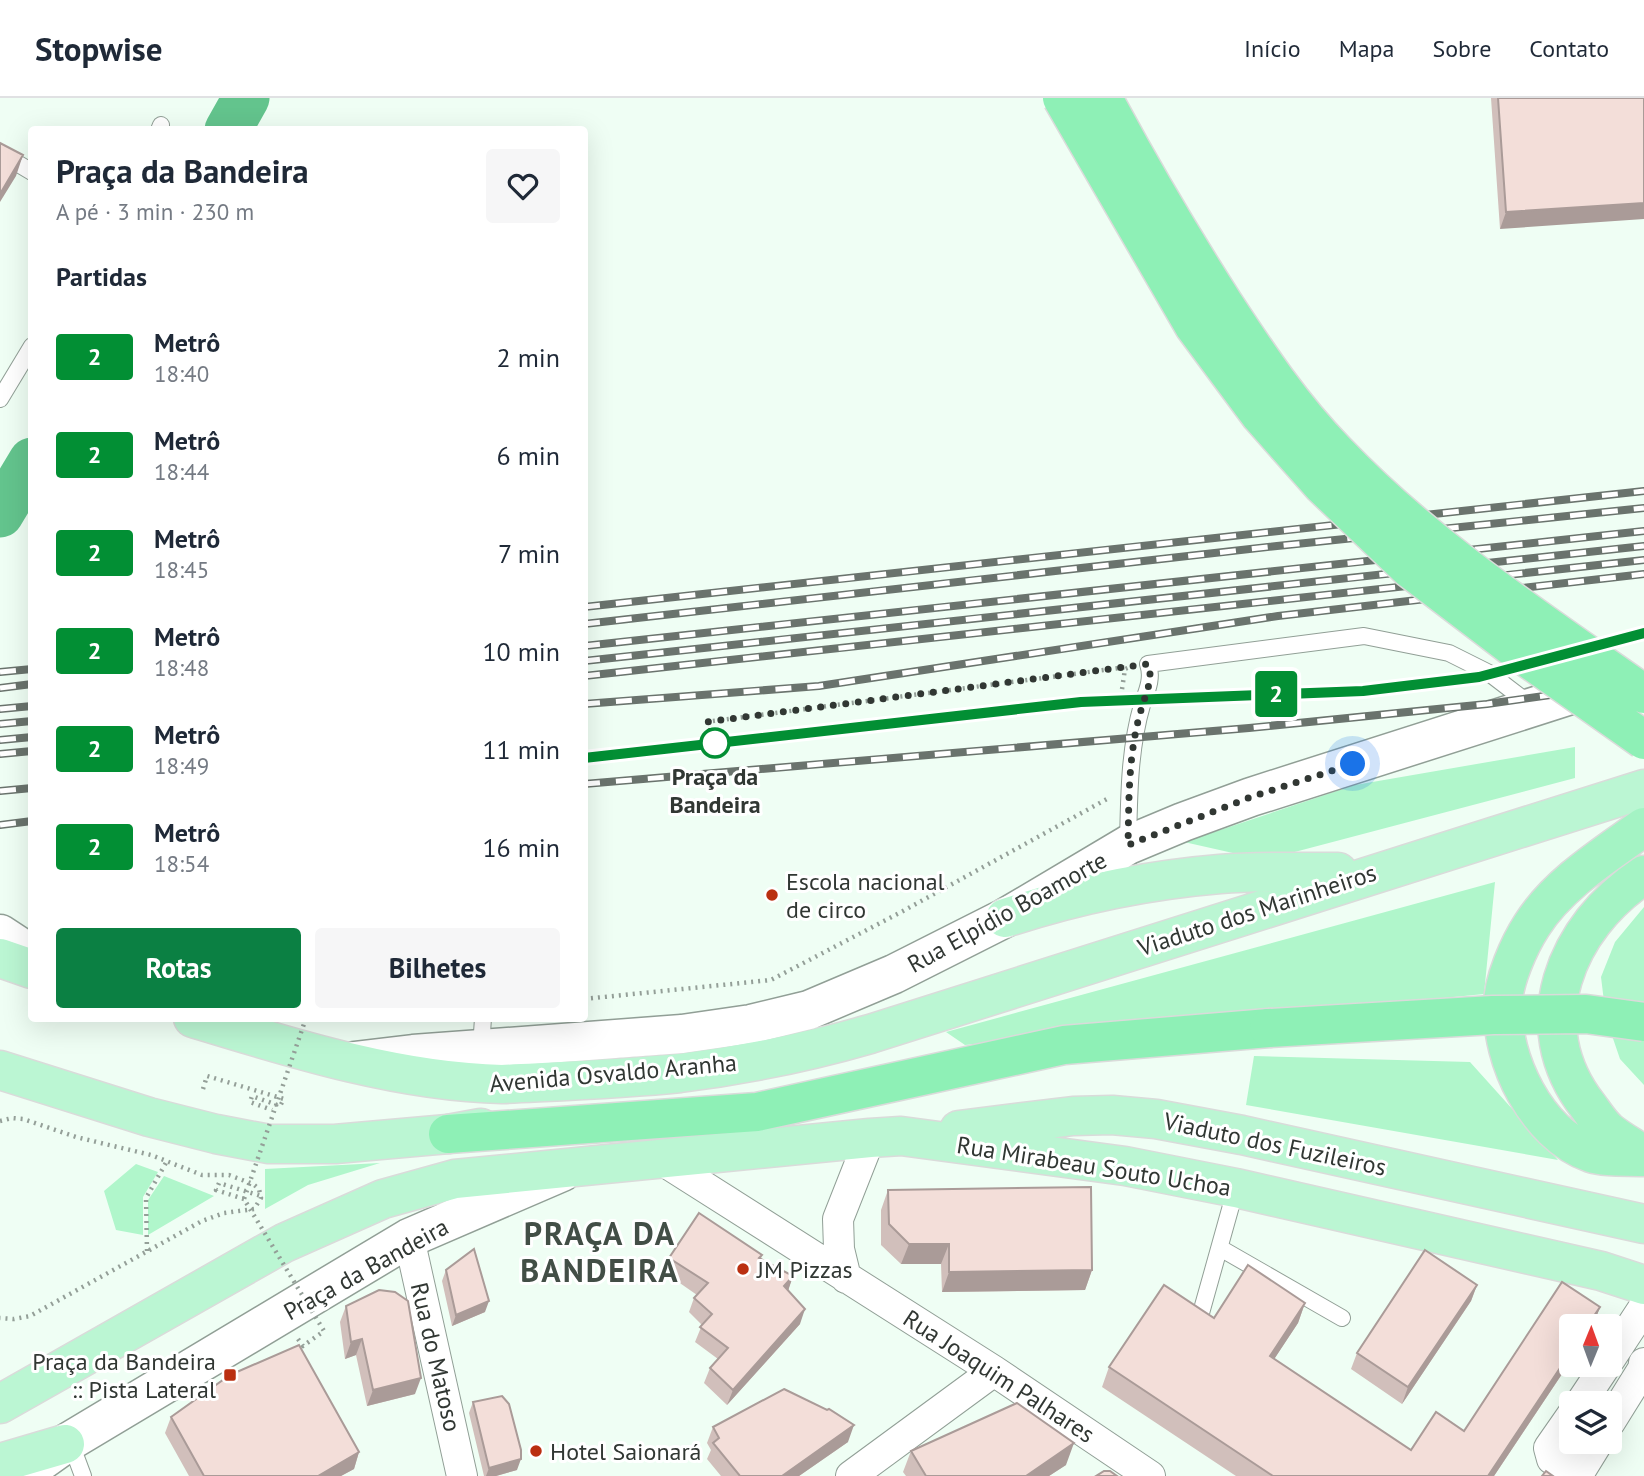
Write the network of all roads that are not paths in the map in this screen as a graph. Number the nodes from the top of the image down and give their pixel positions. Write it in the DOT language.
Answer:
graph roads {
  1 [pos="1062,98"];
  2 [pos="1103,98"];
  3 [pos="0,153"];
  4 [pos="28,170"];
  5 [pos="28,353"];
  6 [pos="0,399"];
  7 [pos="1644,672"];
  8 [pos="1644,694"];
  9 [pos="1533,706"];
  10 [pos="1644,740"];
  11 [pos="1644,789"];
  12 [pos="1644,827"];
  13 [pos="1128,845"];
  14 [pos="1379,871"];
  15 [pos="1644,875"];
  16 [pos="1005,918"];
  17 [pos="0,934"];
  18 [pos="28,952"];
  19 [pos="0,958"];
  20 [pos="28,968"];
  21 [pos="219,1022"];
  22 [pos="1644,1022"];
  23 [pos="259,1028"];
  24 [pos="482,1033"];
  25 [pos="870,1034"];
  26 [pos="351,1062"];
  27 [pos="0,1070"];
  28 [pos="448,1134"];
  29 [pos="886,1137"];
  30 [pos="1644,1156"];
  31 [pos="662,1160"];
  32 [pos="577,1165"];
  33 [pos="1237,1188"];
  34 [pos="1644,1224"];
  35 [pos="409,1238"];
  36 [pos="1220,1248"];
  37 [pos="846,1278"];
  38 [pos="1644,1285"];
  39 [pos="1644,1307"];
  40 [pos="1201,1313"];
  41 [pos="1342,1318"];
  42 [pos="1625,1358"];
  43 [pos="994,1371"];
  44 [pos="1593,1391"];
  45 [pos="1622,1403"];
  46 [pos="0,1404"];
  47 [pos="1559,1434"];
  48 [pos="73,1454"];
  49 [pos="1591,1454"];
  50 [pos="0,1463"];
  51 [pos="19,1476"];
  52 [pos="462,1476"];
  53 [pos="851,1476"];
  54 [pos="1150,1476"];
  1 -- 10 [label="highway, bridge"];
  2 -- 8 [label="highway, bridge"];
  3 -- 4 [label="lane"];
  5 -- 6 [label="lane"];
  7 -- 9 [label="main road, Rua Elpídio Boamorte"];
  9 -- 13 [label="main road, Rua Elpídio Boamorte"];
  9 -- 13 [label="lane"];
  11 -- 14 [label="main road, Viaduto dos Marinheiros"];
  12 -- 30 [label="highway"];
  13 -- 16 [label="main road, Rua Elpídio Boamorte"];
  14 -- 16 [label="main road"];
  14 -- 25 [label="main road, Viaduto dos Marinheiros"];
  15 -- 30 [label="highway"];
  16 -- 24 [label="main road, Rua Elpídio Boamorte"];
  17 -- 18 [label="main road"];
  19 -- 20 [label="main road"];
  21 -- 23 [label="main road, Avenida Osvaldo Aranha"];
  22 -- 28 [label="highway, bridge"];
  23 -- 26 [label="main road, Avenida Osvaldo Aranha"];
  24 -- 26 [label="main road, Rua Elpídio Boamorte"];
  25 -- 26 [label="main road, Avenida Osvaldo Aranha"];
  25 -- 28 [label="main road"];
  27 -- 28 [label="main road"];
  29 -- 31 [label="main road, Rua Mirabeau Souto Uchoa"];
  29 -- 33 [label="main road, Rua Mirabeau Souto Uchoa"];
  29 -- 34 [label="main road, Viaduto dos Fuzileiros"];
  29 -- 37 [label="street"];
  31 -- 32 [label="main road, Rua Mirabeau Souto Uchoa"];
  31 -- 37 [label="street, Rua Joaquim Palhares"];
  32 -- 35 [label="main road, Praça da Bandeira"];
  32 -- 46 [label="main road, Praça da Bandeira"];
  33 -- 36 [label="lane"];
  33 -- 38 [label="main road, Rua Mirabeau Souto Uchoa"];
  35 -- 48 [label="main road, Praça da Bandeira"];
  35 -- 52 [label="street, Rua do Matoso"];
  36 -- 40 [label="lane"];
  36 -- 41 [label="lane"];
  37 -- 43 [label="street, Rua Joaquim Palhares"];
  39 -- 42 [label="street"];
  42 -- 44 [label="street"];
  42 -- 45 [label="street"];
  43 -- 53 [label="street"];
  43 -- 54 [label="street, Rua Joaquim Palhares"];
  47 -- 49 [label="street"];
  48 -- 50 [label="main road"];
  48 -- 51 [label="main road, Praça da Bandeira"];
}
